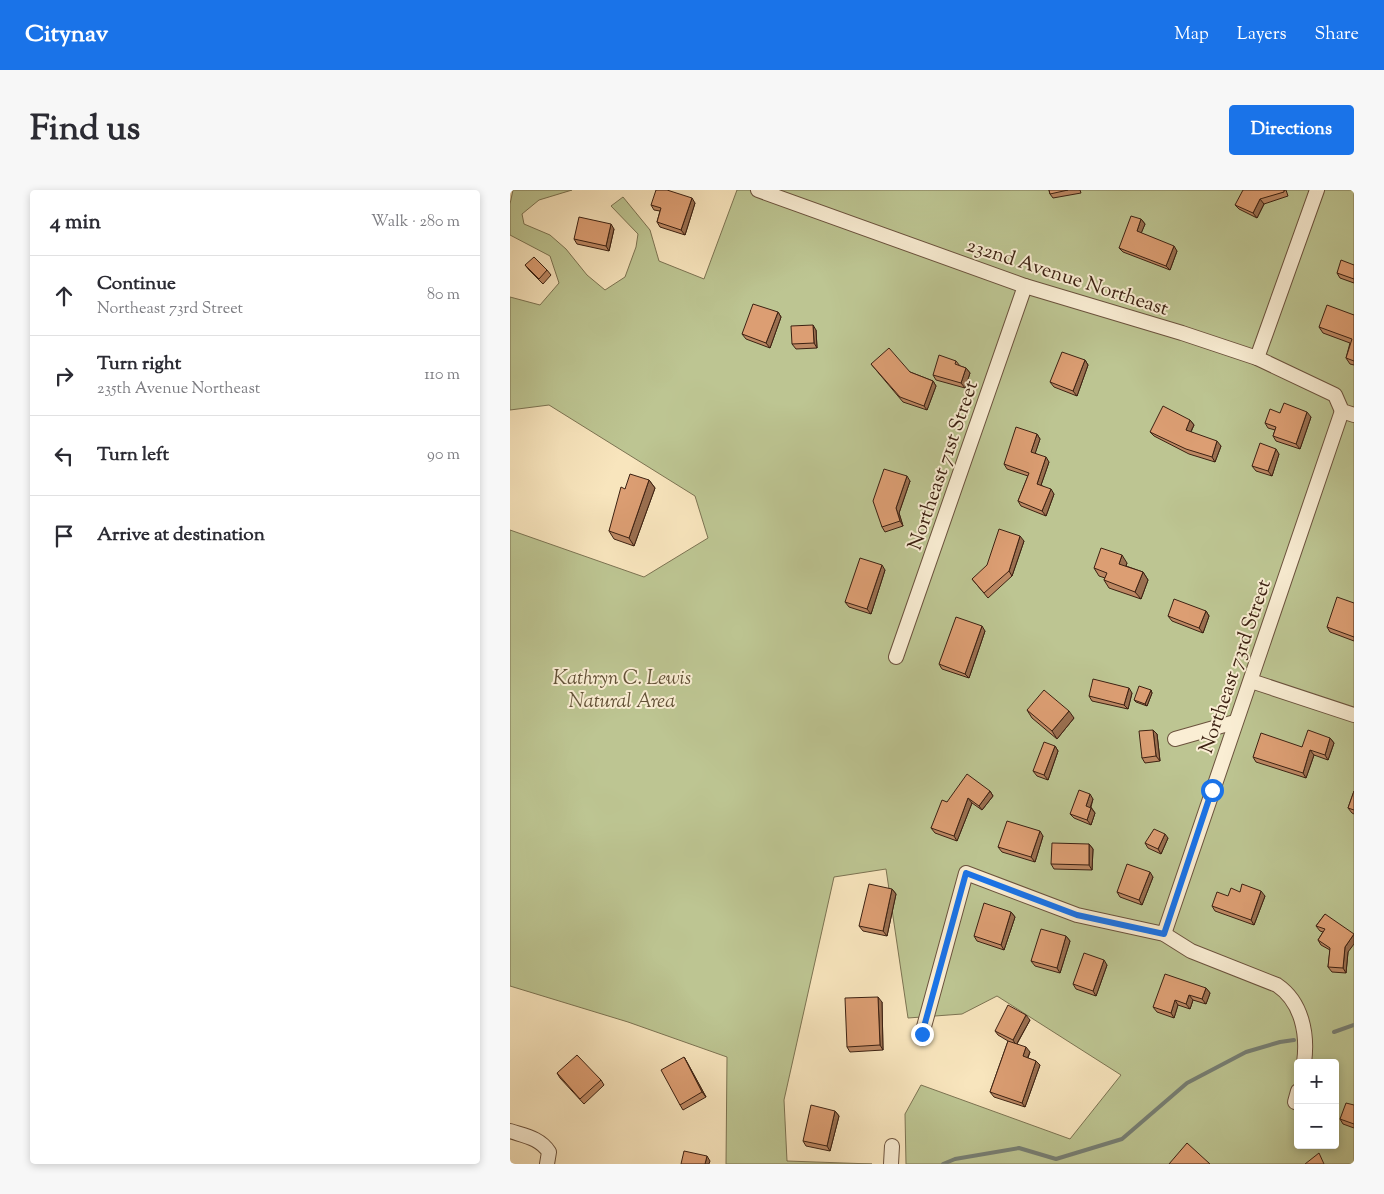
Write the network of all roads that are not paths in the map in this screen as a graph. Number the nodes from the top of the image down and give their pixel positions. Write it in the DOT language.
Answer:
graph roads {
  1 [pos="758,190"];
  2 [pos="1317,190"];
  3 [pos="1025,286"];
  4 [pos="1257,358"];
  5 [pos="1348,413"];
  6 [pos="896,657"];
  7 [pos="1251,681"];
  8 [pos="1354,715"];
  9 [pos="1235,722"];
  10 [pos="1174,738"];
  11 [pos="1164,934"];
  12 [pos="922,1034"];
  13 [pos="1304,1059"];
  14 [pos="510,1131"];
  15 [pos="892,1146"];
  16 [pos="548,1158"];
  17 [pos="891,1164"];
  1 -- 3 [label="street, 232nd Avenue Northeast"];
  2 -- 4 [label="street"];
  3 -- 4 [label="street, 232nd Avenue Northeast"];
  3 -- 6 [label="street, Northeast 71st Street"];
  4 -- 5 [label="street, 232nd Avenue Northeast"];
  5 -- 7 [label="street, Northeast 73rd Street"];
  7 -- 8 [label="street"];
  7 -- 9 [label="street, Northeast 73rd Street"];
  9 -- 10 [label="street"];
  9 -- 11 [label="street, Northeast 73rd Street"];
  11 -- 12 [label="street"];
  11 -- 13 [label="street"];
  14 -- 16 [label="street"];
  15 -- 17 [label="street"];
}
